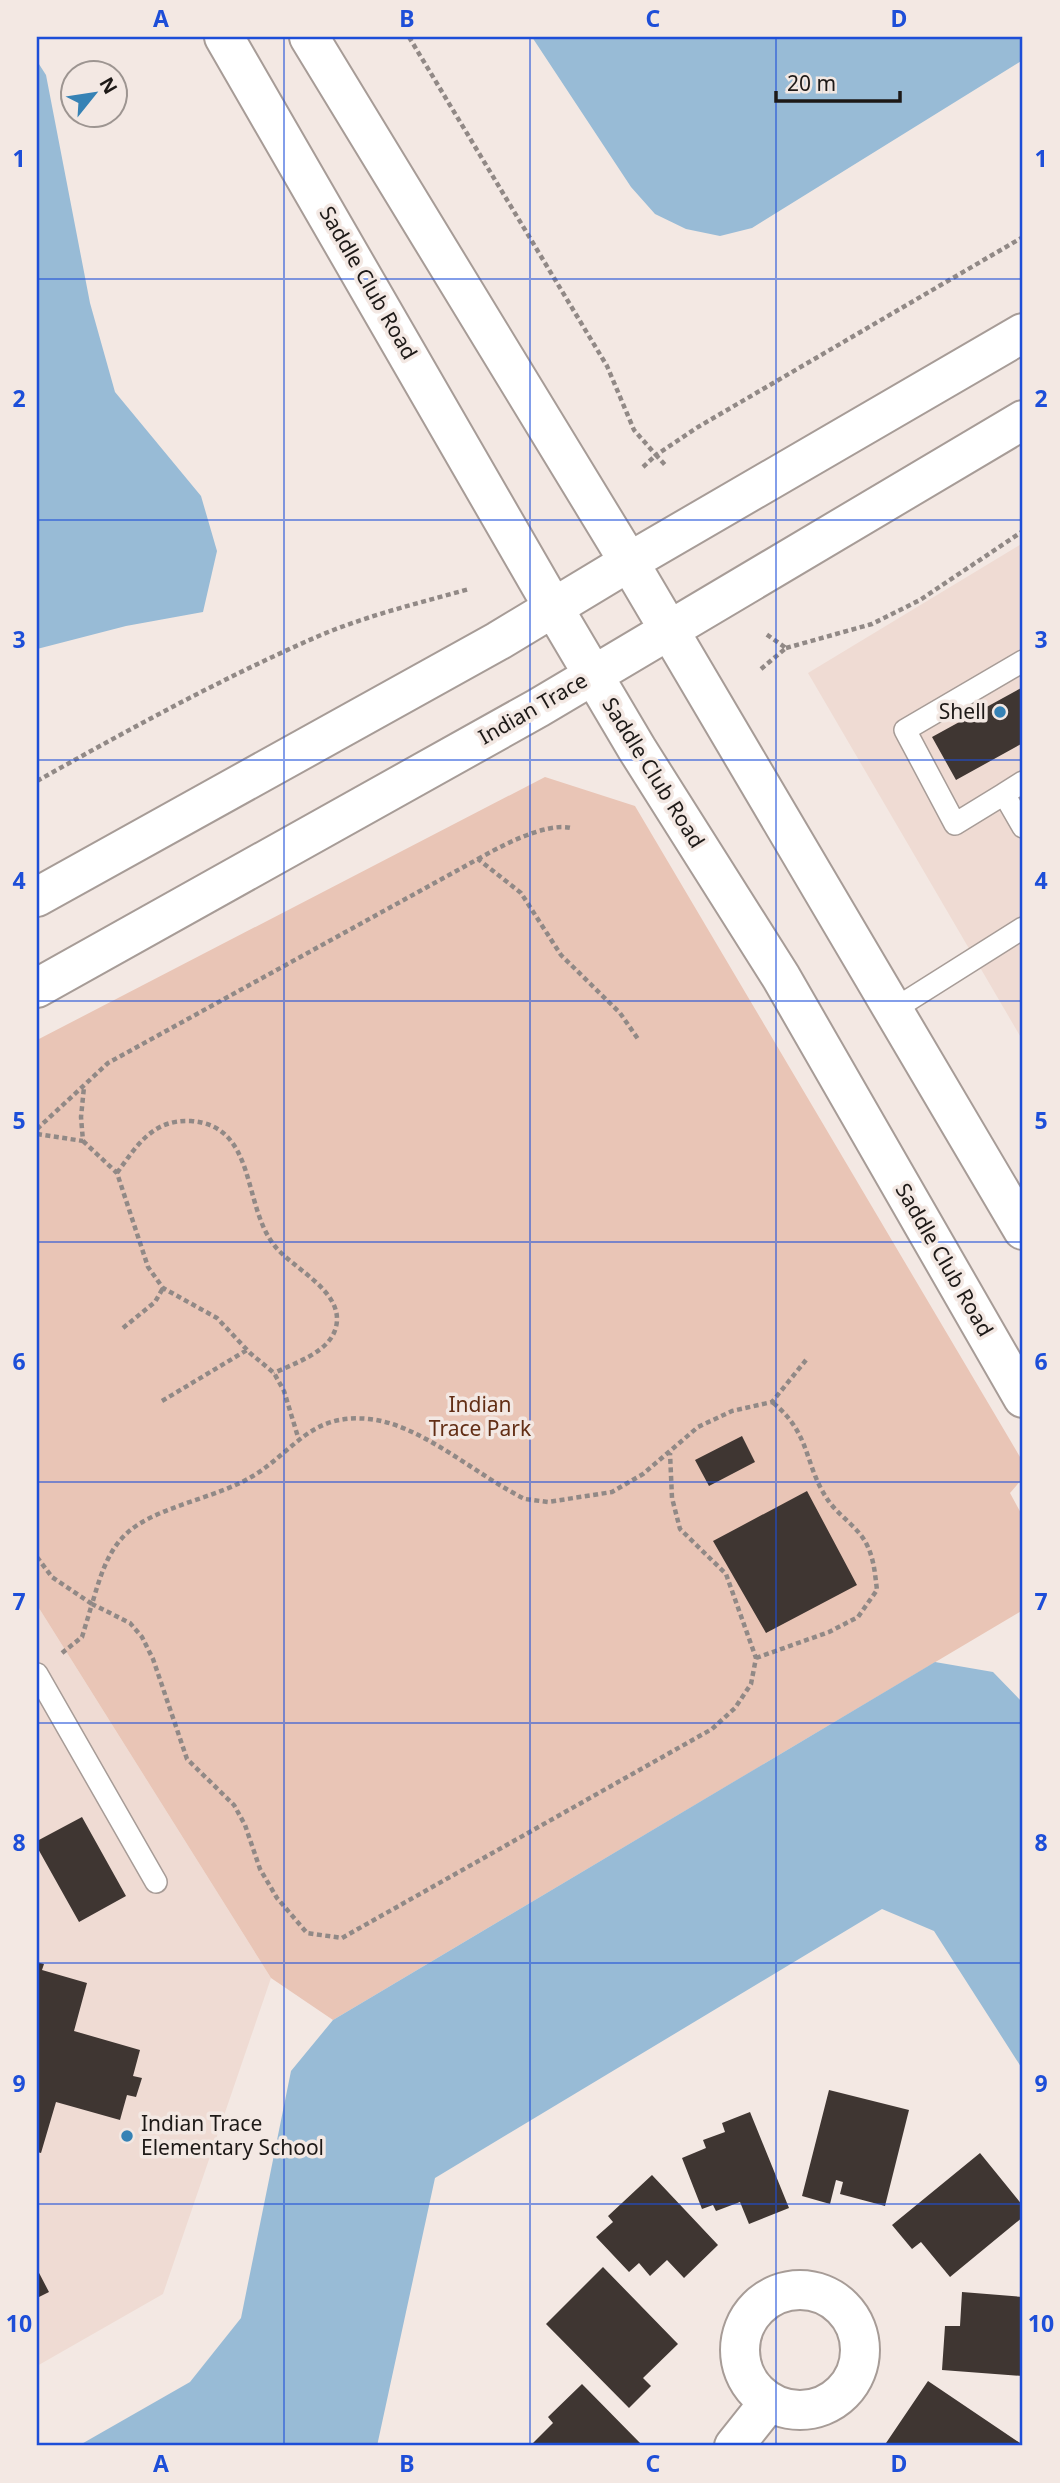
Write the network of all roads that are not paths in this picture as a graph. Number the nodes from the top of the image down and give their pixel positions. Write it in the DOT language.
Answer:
graph roads {
  1 [pos="224,37"];
  2 [pos="309,37"];
  3 [pos="1023,334"];
  4 [pos="1023,420"];
  5 [pos="629,562"];
  6 [pos="553,607"];
  7 [pos="668,631"];
  8 [pos="1023,661"];
  9 [pos="593,674"];
  10 [pos="1023,782"];
  11 [pos="1004,793"];
  12 [pos="1023,827"];
  13 [pos="37,897"];
  14 [pos="1023,928"];
  15 [pos="37,988"];
  16 [pos="893,1010"];
  17 [pos="1023,1230"];
  18 [pos="1023,1398"];
  19 [pos="37,1674"];
  20 [pos="156,1882"];
  21 [pos="769,2402"];
  22 [pos="734,2446"];
  1 -- 6 [label="street, Saddle Club Road"];
  2 -- 5 [label="street"];
  3 -- 5 [label="street"];
  4 -- 7 [label="street, Indian Trace"];
  5 -- 6 [label="street"];
  5 -- 7 [label="street"];
  6 -- 9 [label="street, Saddle Club Road"];
  6 -- 13 [label="street"];
  7 -- 9 [label="street, Indian Trace"];
  7 -- 16 [label="street"];
  8 -- 11 [label="lane"];
  9 -- 15 [label="street, Indian Trace"];
  9 -- 18 [label="street, Saddle Club Road"];
  10 -- 11 [label="lane"];
  11 -- 12 [label="lane"];
  14 -- 16 [label="lane"];
  16 -- 17 [label="street"];
  19 -- 20 [label="lane"];
  21 -- 22 [label="street"];
}
